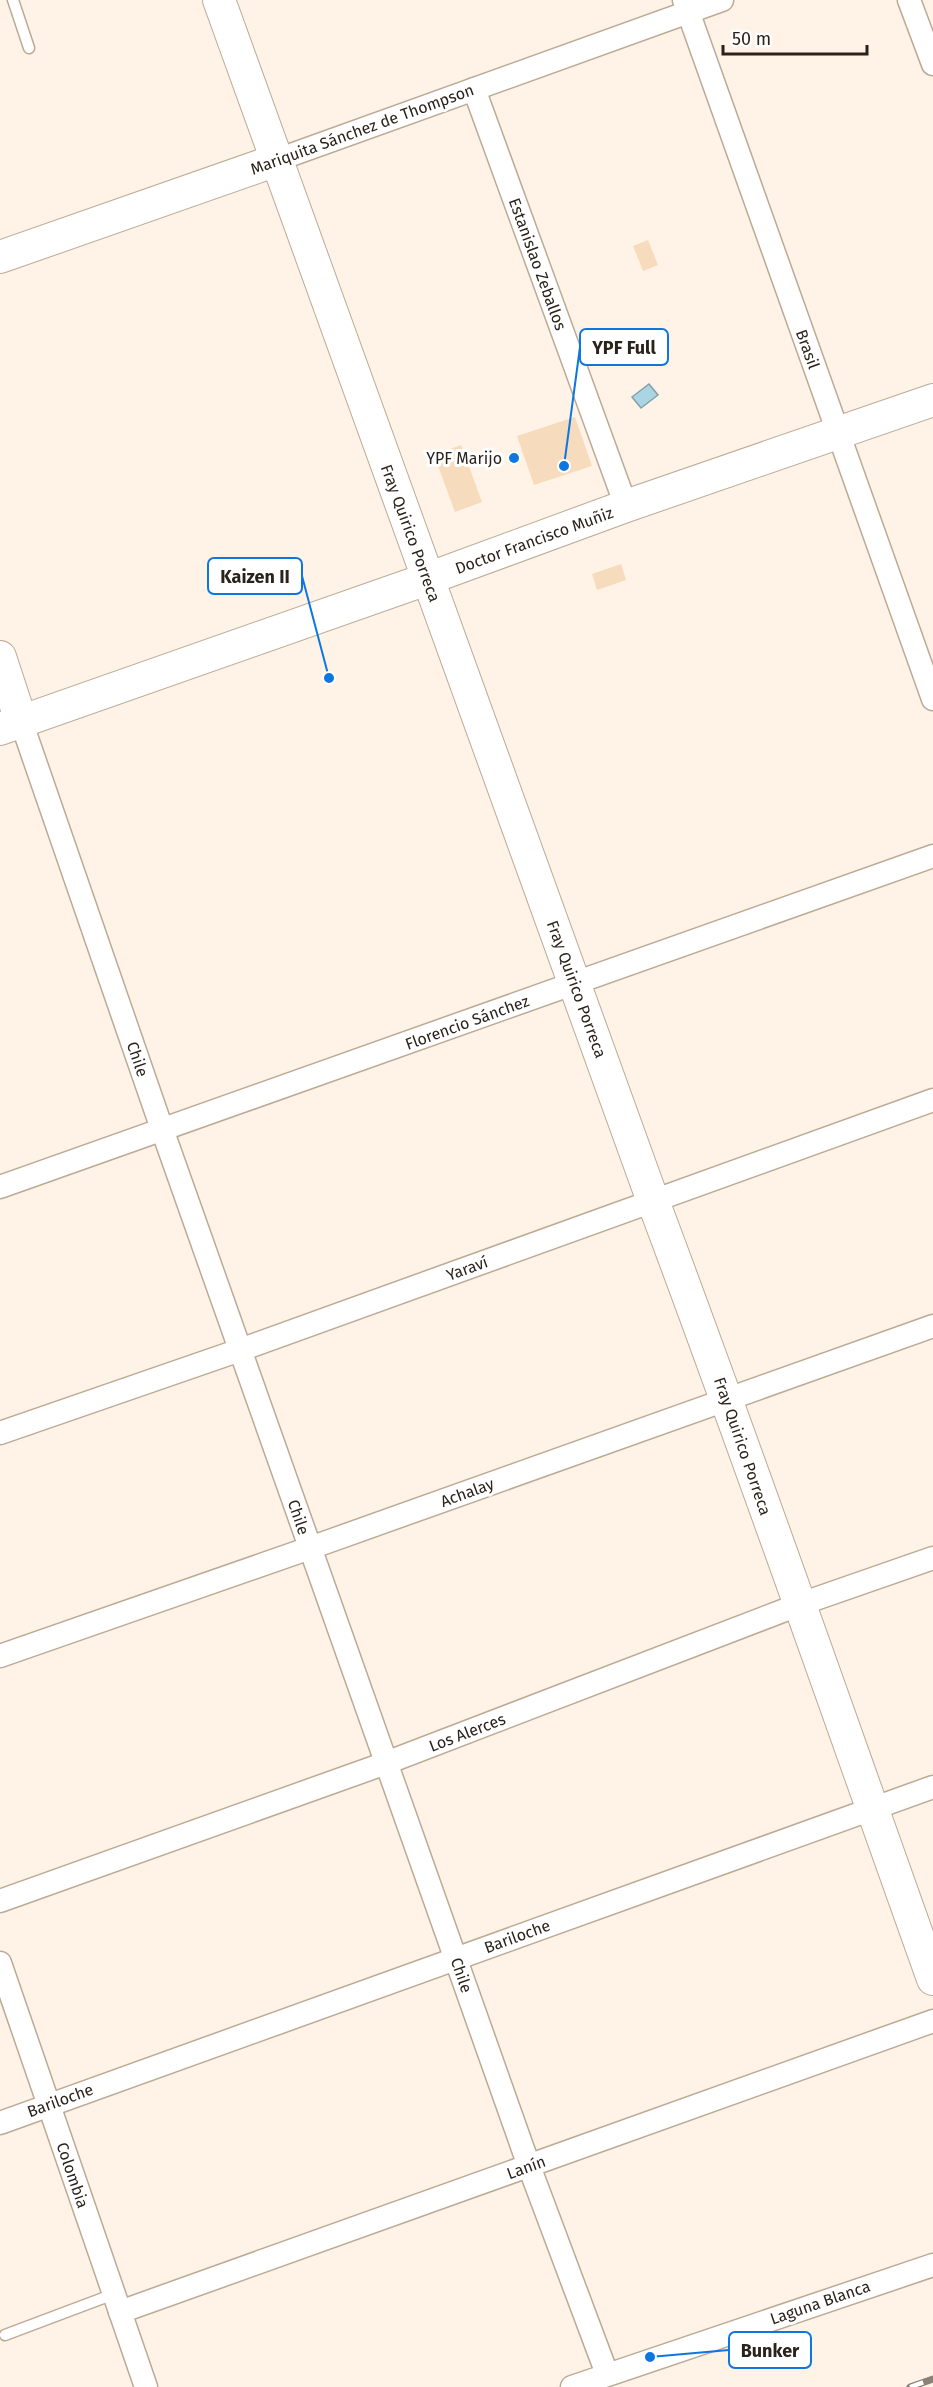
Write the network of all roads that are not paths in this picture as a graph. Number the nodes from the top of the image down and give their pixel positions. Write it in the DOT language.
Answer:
graph roads {
  1 [pos="13,0"];
  2 [pos="219,0"];
  3 [pos="722,0"];
  4 [pos="909,0"];
  5 [pos="686,6"];
  6 [pos="28,48"];
  7 [pos="933,64"];
  8 [pos="474,89"];
  9 [pos="277,160"];
  10 [pos="0,257"];
  11 [pos="933,400"];
  12 [pos="838,433"];
  13 [pos="626,506"];
  14 [pos="428,579"];
  15 [pos="0,657"];
  16 [pos="933,699"];
  17 [pos="11,725"];
  18 [pos="933,856"];
  19 [pos="575,983"];
  20 [pos="933,1100"];
  21 [pos="162,1129"];
  22 [pos="0,1187"];
  23 [pos="653,1201"];
  24 [pos="933,1326"];
  25 [pos="240,1350"];
  26 [pos="727,1399"];
  27 [pos="0,1433"];
  28 [pos="310,1548"];
  29 [pos="933,1558"];
  30 [pos="798,1605"];
  31 [pos="0,1656"];
  32 [pos="386,1763"];
  33 [pos="933,1787"];
  34 [pos="872,1809"];
  35 [pos="0,1901"];
  36 [pos="455,1958"];
  37 [pos="0,1963"];
  38 [pos="933,1979"];
  39 [pos="933,2021"];
  40 [pos="49,2104"];
  41 [pos="0,2123"];
  42 [pos="529,2166"];
  43 [pos="933,2265"];
  44 [pos="117,2303"];
  45 [pos="5,2335"];
  46 [pos="607,2374"];
  47 [pos="146,2387"];
  48 [pos="572,2387"];
  1 -- 6 [label="lane"];
  2 -- 9 [label="main road, Fray Quirico Porreca"];
  3 -- 5 [label="street, Mariquita Sánchez de Thompson"];
  4 -- 7 [label="street"];
  5 -- 8 [label="street, Mariquita Sánchez de Thompson"];
  5 -- 12 [label="street, Brasil"];
  8 -- 9 [label="street, Mariquita Sánchez de Thompson"];
  8 -- 13 [label="street, Estanislao Zeballos"];
  9 -- 10 [label="main road, Mariquita Sánchez de Thompson"];
  9 -- 14 [label="main road, Fray Quirico Porreca"];
  11 -- 12 [label="main road, Doctor Francisco Muñiz"];
  12 -- 13 [label="main road, Doctor Francisco Muñiz"];
  12 -- 16 [label="street, Brasil"];
  13 -- 14 [label="main road, Doctor Francisco Muñiz"];
  14 -- 17 [label="main road, Doctor Francisco Muñiz"];
  14 -- 19 [label="main road, Fray Quirico Porreca"];
  15 -- 17 [label="main road, Chile"];
  17 -- 21 [label="street, Chile"];
  18 -- 19 [label="street, Florencio Sánchez"];
  19 -- 21 [label="street, Florencio Sánchez"];
  19 -- 23 [label="main road, Fray Quirico Porreca"];
  20 -- 23 [label="street, Yaraví"];
  21 -- 22 [label="street, Florencio Sánchez"];
  21 -- 25 [label="street, Chile"];
  23 -- 25 [label="street, Yaraví"];
  23 -- 26 [label="main road, Fray Quirico Porreca"];
  24 -- 26 [label="street, Achalay"];
  25 -- 27 [label="street, Yaraví"];
  25 -- 28 [label="street, Chile"];
  26 -- 28 [label="street, Achalay"];
  26 -- 30 [label="main road, Fray Quirico Porreca"];
  28 -- 31 [label="street, Achalay"];
  28 -- 32 [label="street, Chile"];
  29 -- 30 [label="street, Los Alerces"];
  30 -- 32 [label="street, Los Alerces"];
  30 -- 34 [label="main road, Fray Quirico Porreca"];
  32 -- 35 [label="street, Los Alerces"];
  32 -- 36 [label="street, Chile"];
  33 -- 34 [label="street, Bariloche"];
  34 -- 36 [label="street, Bariloche"];
  34 -- 38 [label="main road, Fray Quirico Porreca"];
  36 -- 40 [label="street, Bariloche"];
  36 -- 42 [label="street, Chile"];
  37 -- 40 [label="street, Colombia"];
  39 -- 42 [label="street, Lanín"];
  40 -- 41 [label="street, Bariloche"];
  40 -- 44 [label="street, Colombia"];
  42 -- 44 [label="street, Lanín"];
  42 -- 46 [label="street, Chile"];
  43 -- 46 [label="street, Laguna Blanca"];
  44 -- 45 [label="lane"];
  44 -- 47 [label="street, Colombia"];
  46 -- 48 [label="street, Laguna Blanca"];
}
